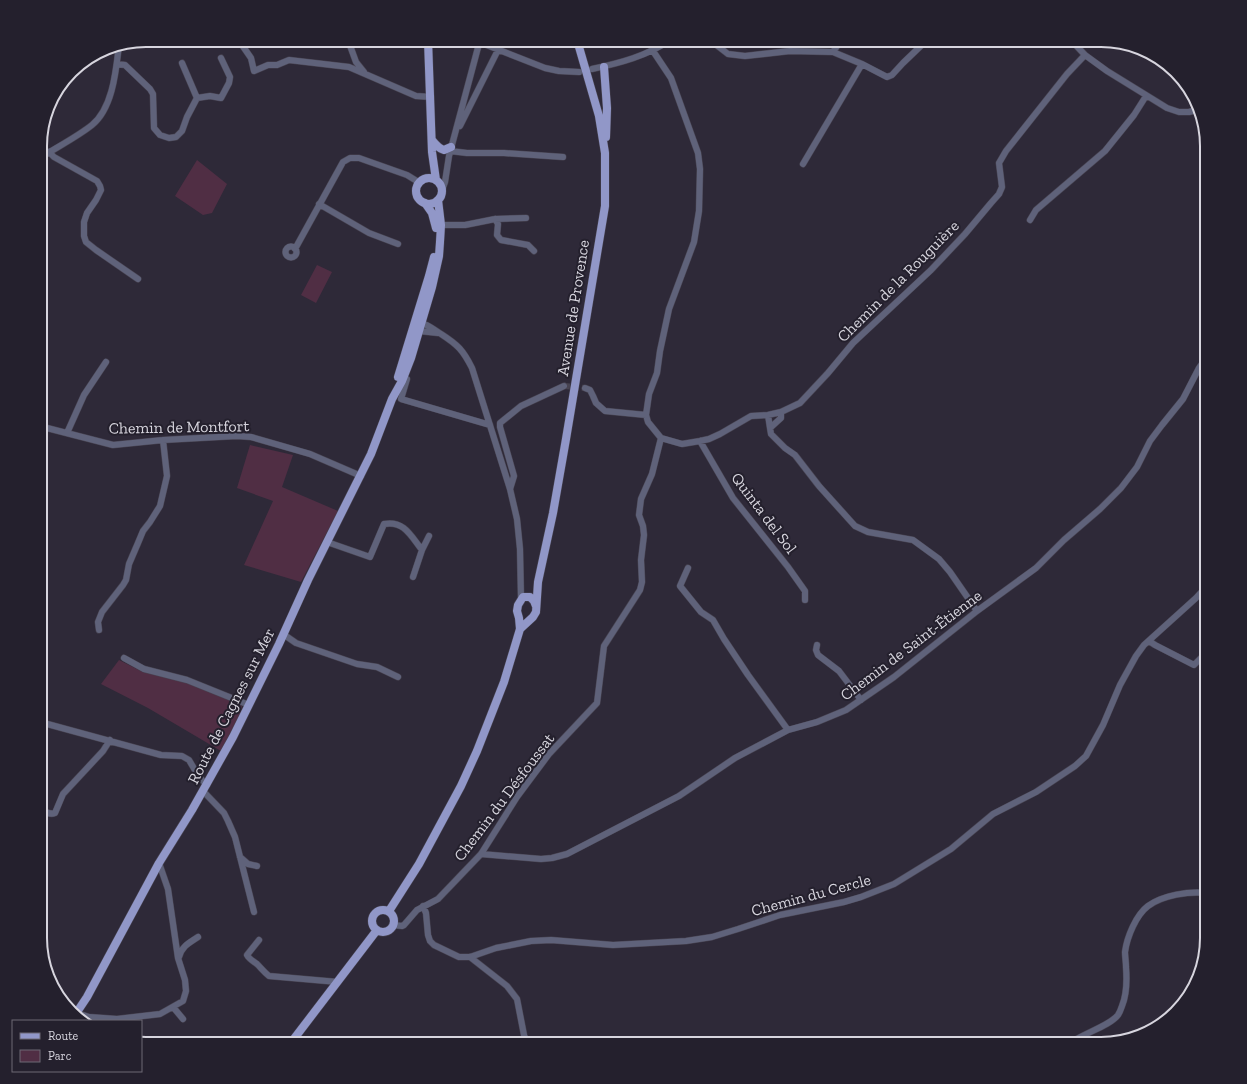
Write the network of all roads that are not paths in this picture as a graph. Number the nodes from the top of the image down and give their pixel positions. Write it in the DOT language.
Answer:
graph roads {
  1 [pos="243,47"];
  2 [pos="351,47"];
  3 [pos="427,47"];
  4 [pos="478,47"];
  5 [pos="494,47"];
  6 [pos="579,47"];
  7 [pos="659,47"];
  8 [pos="719,47"];
  9 [pos="836,47"];
  10 [pos="920,47"];
  11 [pos="1079,47"];
  12 [pos="498,49"];
  13 [pos="118,51"];
  14 [pos="653,51"];
  15 [pos="833,52"];
  16 [pos="1085,54"];
  17 [pos="221,58"];
  18 [pos="182,63"];
  19 [pos="117,64"];
  20 [pos="862,64"];
  21 [pos="604,67"];
  22 [pos="592,70"];
  23 [pos="579,72"];
  24 [pos="365,73"];
  25 [pos="1146,96"];
  26 [pos="430,97"];
  27 [pos="197,98"];
  28 [pos="463,102"];
  29 [pos="470,104"];
  30 [pos="1194,111"];
  31 [pos="454,138"];
  32 [pos="432,140"];
  33 [pos="451,149"];
  34 [pos="49,152"];
  35 [pos="605,153"];
  36 [pos="563,157"];
  37 [pos="802,164"];
  38 [pos="446,171"];
  39 [pos="432,179"];
  40 [pos="420,183"];
  41 [pos="442,190"];
  42 [pos="438,200"];
  43 [pos="425,203"];
  44 [pos="319,204"];
  45 [pos="526,218"];
  46 [pos="495,219"];
  47 [pos="1030,220"];
  48 [pos="441,225"];
  49 [pos="398,244"];
  50 [pos="295,249"];
  51 [pos="534,251"];
  52 [pos="434,255"];
  53 [pos="138,279"];
  54 [pos="420,326"];
  55 [pos="404,357"];
  56 [pos="106,362"];
  57 [pos="1200,367"];
  58 [pos="401,376"];
  59 [pos="564,386"];
  60 [pos="584,388"];
  61 [pos="781,412"];
  62 [pos="768,415"];
  63 [pos="646,416"];
  64 [pos="490,424"];
  65 [pos="47,428"];
  66 [pos="770,428"];
  67 [pos="67,433"];
  68 [pos="661,438"];
  69 [pos="163,440"];
  70 [pos="700,441"];
  71 [pos="361,476"];
  72 [pos="510,489"];
  73 [pos="429,536"];
  74 [pos="327,542"];
  75 [pos="422,550"];
  76 [pos="688,568"];
  77 [pos="413,576"];
  78 [pos="538,582"];
  79 [pos="1200,594"];
  80 [pos="525,597"];
  81 [pos="805,600"];
  82 [pos="536,606"];
  83 [pos="977,611"];
  84 [pos="519,618"];
  85 [pos="529,620"];
  86 [pos="520,629"];
  87 [pos="99,630"];
  88 [pos="283,634"];
  89 [pos="1149,641"];
  90 [pos="817,645"];
  91 [pos="124,658"];
  92 [pos="1200,659"];
  93 [pos="398,676"];
  94 [pos="861,700"];
  95 [pos="249,705"];
  96 [pos="47,724"];
  97 [pos="788,730"];
  98 [pos="110,740"];
  99 [pos="205,788"];
  100 [pos="47,812"];
  101 [pos="481,854"];
  102 [pos="240,857"];
  103 [pos="159,863"];
  104 [pos="257,866"];
  105 [pos="1200,892"];
  106 [pos="423,906"];
  107 [pos="254,912"];
  108 [pos="389,912"];
  109 [pos="394,925"];
  110 [pos="377,930"];
  111 [pos="198,937"];
  112 [pos="259,940"];
  113 [pos="470,957"];
  114 [pos="178,958"];
  115 [pos="338,982"];
  116 [pos="173,1007"];
  117 [pos="79,1010"];
  118 [pos="84,1015"];
  119 [pos="184,1019"];
  120 [pos="295,1037"];
  121 [pos="525,1037"];
  122 [pos="1077,1037"];
  1 -- 24 [label="street"];
  2 -- 24 [label="street"];
  3 -- 26 [label="main road"];
  4 -- 28 [label="street"];
  5 -- 12 [label="street"];
  6 -- 35 [label="main road, Avenue de Provence"];
  7 -- 14 [label="street"];
  8 -- 15 [label="street"];
  9 -- 15 [label="street"];
  10 -- 20 [label="street"];
  11 -- 16 [label="street"];
  12 -- 23 [label="street"];
  12 -- 29 [label="street"];
  13 -- 19 [label="street"];
  14 -- 21 [label="street"];
  14 -- 63 [label="street"];
  15 -- 20 [label="street"];
  16 -- 25 [label="street"];
  16 -- 61 [label="street, Chemin de la Rouguière"];
  17 -- 27 [label="street"];
  18 -- 27 [label="street"];
  19 -- 27 [label="street"];
  19 -- 34 [label="street"];
  20 -- 37 [label="street"];
  21 -- 22 [label="street"];
  21 -- 35 [label="main road"];
  24 -- 26 [label="street"];
  25 -- 30 [label="street"];
  25 -- 47 [label="street"];
  26 -- 32 [label="main road"];
  28 -- 29 [label="street"];
  28 -- 31 [label="street"];
  29 -- 31 [label="street"];
  31 -- 33 [label="street"];
  32 -- 33 [label="main road"];
  32 -- 39 [label="main road"];
  33 -- 36 [label="street"];
  33 -- 38 [label="street"];
  34 -- 53 [label="street"];
  35 -- 78 [label="main road, Avenue de Provence"];
  38 -- 39 [label="street"];
  38 -- 41 [label="street"];
  39 -- 40 [label="main road"];
  39 -- 41 [label="main road"];
  40 -- 43 [label="main road"];
  40 -- 44 [label="street"];
  41 -- 42 [label="main road"];
  42 -- 43 [label="main road"];
  42 -- 48 [label="main road, Route de Cagnes sur Mer"];
  43 -- 52 [label="main road, Route de Cagnes sur Mer"];
  44 -- 49 [label="street"];
  44 -- 50 [label="street"];
  45 -- 46 [label="street"];
  46 -- 48 [label="street"];
  46 -- 51 [label="street"];
  48 -- 54 [label="main road, Route de Cagnes sur Mer"];
  52 -- 54 [label="street"];
  52 -- 55 [label="main road, Route de Cagnes sur Mer"];
  54 -- 55 [label="main road"];
  54 -- 58 [label="main road, Route de Cagnes sur Mer"];
  54 -- 64 [label="street"];
  55 -- 58 [label="main road, Route de Cagnes sur Mer"];
  56 -- 67 [label="street"];
  57 -- 83 [label="street, Chemin de Saint-Étienne"];
  58 -- 64 [label="street"];
  58 -- 71 [label="main road, Route de Cagnes sur Mer"];
  59 -- 72 [label="street"];
  60 -- 63 [label="street"];
  61 -- 62 [label="street, Chemin de la Rouguière"];
  61 -- 66 [label="street"];
  62 -- 66 [label="street"];
  62 -- 70 [label="street, Chemin de la Rouguière"];
  63 -- 68 [label="street"];
  64 -- 72 [label="street"];
  65 -- 67 [label="street, Chemin de Montfort"];
  66 -- 83 [label="street"];
  67 -- 69 [label="street, Chemin de Montfort"];
  68 -- 70 [label="street, Chemin de la Rouguière"];
  68 -- 101 [label="street, Chemin du Désfoussat"];
  69 -- 71 [label="street, Chemin de Montfort"];
  69 -- 87 [label="street"];
  70 -- 81 [label="street, Quinta del Sol"];
  71 -- 74 [label="main road, Route de Cagnes sur Mer"];
  72 -- 80 [label="street"];
  73 -- 75 [label="street"];
  74 -- 75 [label="street"];
  74 -- 88 [label="main road, Route de Cagnes sur Mer"];
  75 -- 77 [label="street"];
  76 -- 97 [label="street"];
  78 -- 80 [label="main road, Avenue de Provence"];
  78 -- 82 [label="main road, Avenue de Provence"];
  79 -- 89 [label="street, Chemin du Cercle"];
  80 -- 82 [label="main road"];
  80 -- 84 [label="main road"];
  82 -- 85 [label="main road"];
  83 -- 94 [label="street, Chemin de Saint-Étienne"];
  84 -- 85 [label="main road"];
  84 -- 86 [label="main road"];
  85 -- 86 [label="main road"];
  86 -- 108 [label="main road"];
  88 -- 93 [label="street"];
  88 -- 95 [label="main road, Route de Cagnes sur Mer"];
  89 -- 92 [label="street"];
  89 -- 113 [label="street, Chemin du Cercle"];
  90 -- 94 [label="street"];
  91 -- 95 [label="street"];
  94 -- 97 [label="street, Chemin de Saint-Étienne"];
  95 -- 99 [label="main road, Route de Cagnes sur Mer"];
  96 -- 98 [label="street"];
  97 -- 101 [label="street, Chemin de Saint-Étienne"];
  98 -- 99 [label="street"];
  98 -- 100 [label="street"];
  99 -- 102 [label="street"];
  99 -- 103 [label="main road, Route de Cagnes sur Mer"];
  101 -- 106 [label="street, Chemin du Désfoussat"];
  102 -- 104 [label="street"];
  102 -- 107 [label="street"];
  103 -- 114 [label="street"];
  103 -- 117 [label="main road, Route de Cagnes sur Mer"];
  105 -- 122 [label="street"];
  106 -- 109 [label="street, Chemin du Désfoussat"];
  106 -- 113 [label="street"];
  108 -- 109 [label="main road"];
  108 -- 110 [label="main road"];
  109 -- 110 [label="main road"];
  110 -- 115 [label="main road"];
  111 -- 114 [label="street"];
  112 -- 115 [label="street"];
  113 -- 121 [label="street"];
  114 -- 116 [label="street"];
  115 -- 120 [label="main road"];
  116 -- 118 [label="street"];
  116 -- 119 [label="street"];
}
